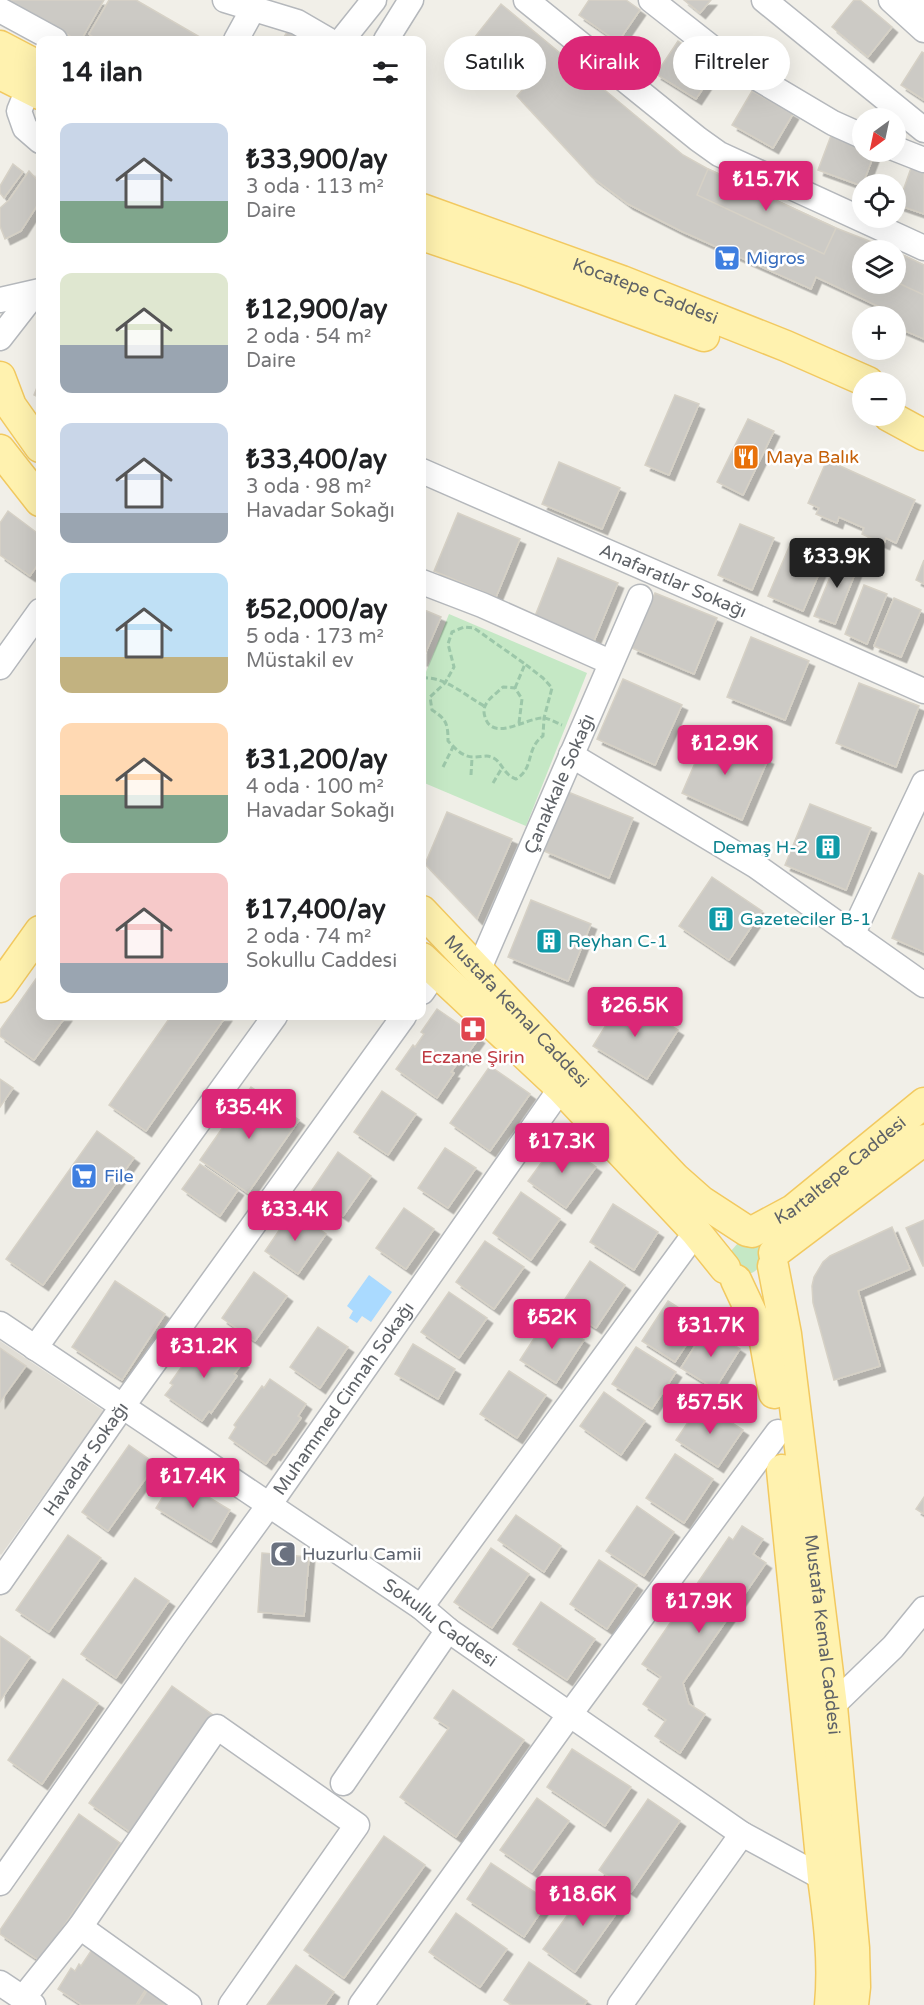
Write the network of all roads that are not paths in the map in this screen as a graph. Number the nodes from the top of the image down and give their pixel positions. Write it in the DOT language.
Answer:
graph roads {
  1 [pos="225,0"];
  2 [pos="374,0"];
  3 [pos="411,0"];
  4 [pos="526,0"];
  5 [pos="651,0"];
  6 [pos="764,0"];
  7 [pos="891,0"];
  8 [pos="253,9"];
  9 [pos="0,10"];
  10 [pos="924,30"];
  11 [pos="48,36"];
  12 [pos="238,36"];
  13 [pos="321,36"];
  14 [pos="345,36"];
  15 [pos="388,36"];
  16 [pos="0,46"];
  17 [pos="0,74"];
  18 [pos="36,83"];
  19 [pos="924,130"];
  20 [pos="852,132"];
  21 [pos="36,138"];
  22 [pos="906,153"];
  23 [pos="924,160"];
  24 [pos="426,210"];
  25 [pos="426,236"];
  26 [pos="924,248"];
  27 [pos="36,294"];
  28 [pos="36,297"];
  29 [pos="0,300"];
  30 [pos="0,338"];
  31 [pos="852,375"];
  32 [pos="0,377"];
  33 [pos="852,395"];
  34 [pos="906,403"];
  35 [pos="924,412"];
  36 [pos="906,425"];
  37 [pos="924,435"];
  38 [pos="36,441"];
  39 [pos="0,450"];
  40 [pos="426,473"];
  41 [pos="36,496"];
  42 [pos="426,584"];
  43 [pos="640,597"];
  44 [pos="36,617"];
  45 [pos="610,662"];
  46 [pos="0,668"];
  47 [pos="924,691"];
  48 [pos="571,755"];
  49 [pos="924,783"];
  50 [pos="36,912"];
  51 [pos="426,914"];
  52 [pos="852,935"];
  53 [pos="36,937"];
  54 [pos="0,962"];
  55 [pos="478,971"];
  56 [pos="426,974"];
  57 [pos="924,985"];
  58 [pos="0,987"];
  59 [pos="272,1020"];
  60 [pos="402,1020"];
  61 [pos="561,1088"];
  62 [pos="924,1103"];
  63 [pos="924,1140"];
  64 [pos="749,1231"];
  65 [pos="696,1232"];
  66 [pos="774,1260"];
  67 [pos="730,1274"];
  68 [pos="0,1324"];
  69 [pos="35,1348"];
  70 [pos="122,1407"];
  71 [pos="778,1432"];
  72 [pos="269,1504"];
  73 [pos="0,1582"];
  74 [pos="421,1607"];
  75 [pos="924,1609"];
  76 [pos="448,1630"];
  77 [pos="832,1706"];
  78 [pos="570,1714"];
  79 [pos="343,1783"];
  80 [pos="742,1834"];
  81 [pos="823,1878"];
  82 [pos="0,1883"];
  83 [pos="81,1927"];
  84 [pos="0,1983"];
  85 [pos="28,2001"];
  86 [pos="189,2005"];
  87 [pos="231,2005"];
  88 [pos="361,2005"];
  89 [pos="620,2005"];
  90 [pos="830,2005"];
  91 [pos="853,2005"];
  1 -- 8 [label="street"];
  2 -- 14 [label="street"];
  3 -- 15 [label="street"];
  4 -- 26 [label="street"];
  5 -- 20 [label="street"];
  6 -- 19 [label="street"];
  7 -- 10 [label="street"];
  8 -- 12 [label="street"];
  8 -- 13 [label="street"];
  9 -- 11 [label="street"];
  16 -- 18 [label="main road"];
  17 -- 18 [label="main road"];
  18 -- 21 [label="street"];
  22 -- 23 [label="street"];
  24 -- 31 [label="main road, Kocatepe Caddesi"];
  25 -- 33 [label="main road, Kocatepe Caddesi"];
  27 -- 29 [label="street"];
  28 -- 30 [label="street"];
  32 -- 38 [label="main road"];
  34 -- 35 [label="main road"];
  36 -- 37 [label="main road"];
  39 -- 41 [label="main road"];
  40 -- 47 [label="street, Anafaratlar Sokağı"];
  42 -- 45 [label="street"];
  43 -- 45 [label="street, Çanakkale Sokağı"];
  44 -- 46 [label="street"];
  45 -- 48 [label="street, Çanakkale Sokağı"];
  48 -- 52 [label="street"];
  48 -- 55 [label="street, Çanakkale Sokağı"];
  49 -- 52 [label="street"];
  50 -- 54 [label="main road"];
  51 -- 55 [label="main road, Mustafa Kemal Caddesi"];
  52 -- 57 [label="street"];
  53 -- 58 [label="main road"];
  55 -- 64 [label="main road, Mustafa Kemal Caddesi"];
  56 -- 61 [label="main road, Mustafa Kemal Caddesi"];
  59 -- 69 [label="street"];
  60 -- 70 [label="street, Havadar Sokağı"];
  61 -- 65 [label="main road, Mustafa Kemal Caddesi"];
  61 -- 72 [label="street, Muhammed Cinnah Sokağı"];
  62 -- 64 [label="main road, Kartaltepe Caddesi"];
  63 -- 66 [label="main road, Kartaltepe Caddesi"];
  64 -- 66 [label="main road"];
  64 -- 67 [label="main road"];
  65 -- 67 [label="main road, Mustafa Kemal Caddesi"];
  65 -- 74 [label="street"];
  66 -- 67 [label="main road"];
  66 -- 77 [label="main road, Mustafa Kemal Caddesi"];
  67 -- 71 [label="main road, Mustafa Kemal Caddesi"];
  68 -- 69 [label="street, Sokullu Caddesi"];
  69 -- 70 [label="street, Sokullu Caddesi"];
  70 -- 72 [label="street, Sokullu Caddesi"];
  70 -- 73 [label="street, Havadar Sokağı"];
  71 -- 78 [label="street"];
  71 -- 81 [label="main road, Mustafa Kemal Caddesi"];
  72 -- 74 [label="street, Sokullu Caddesi"];
  72 -- 82 [label="street, Muhammed Cinnah Sokağı"];
  74 -- 76 [label="street, Sokullu Caddesi"];
  75 -- 77 [label="street"];
  76 -- 78 [label="street, Sokullu Caddesi"];
  76 -- 79 [label="street"];
  77 -- 91 [label="main road, Mustafa Kemal Caddesi"];
  78 -- 80 [label="street, Sokullu Caddesi"];
  78 -- 88 [label="street"];
  80 -- 81 [label="street, Sokullu Caddesi"];
  80 -- 89 [label="street"];
  81 -- 90 [label="main road, Mustafa Kemal Caddesi"];
  83 -- 85 [label="street"];
  83 -- 86 [label="street"];
  83 -- 87 [label="street"];
  84 -- 85 [label="street"];
}
